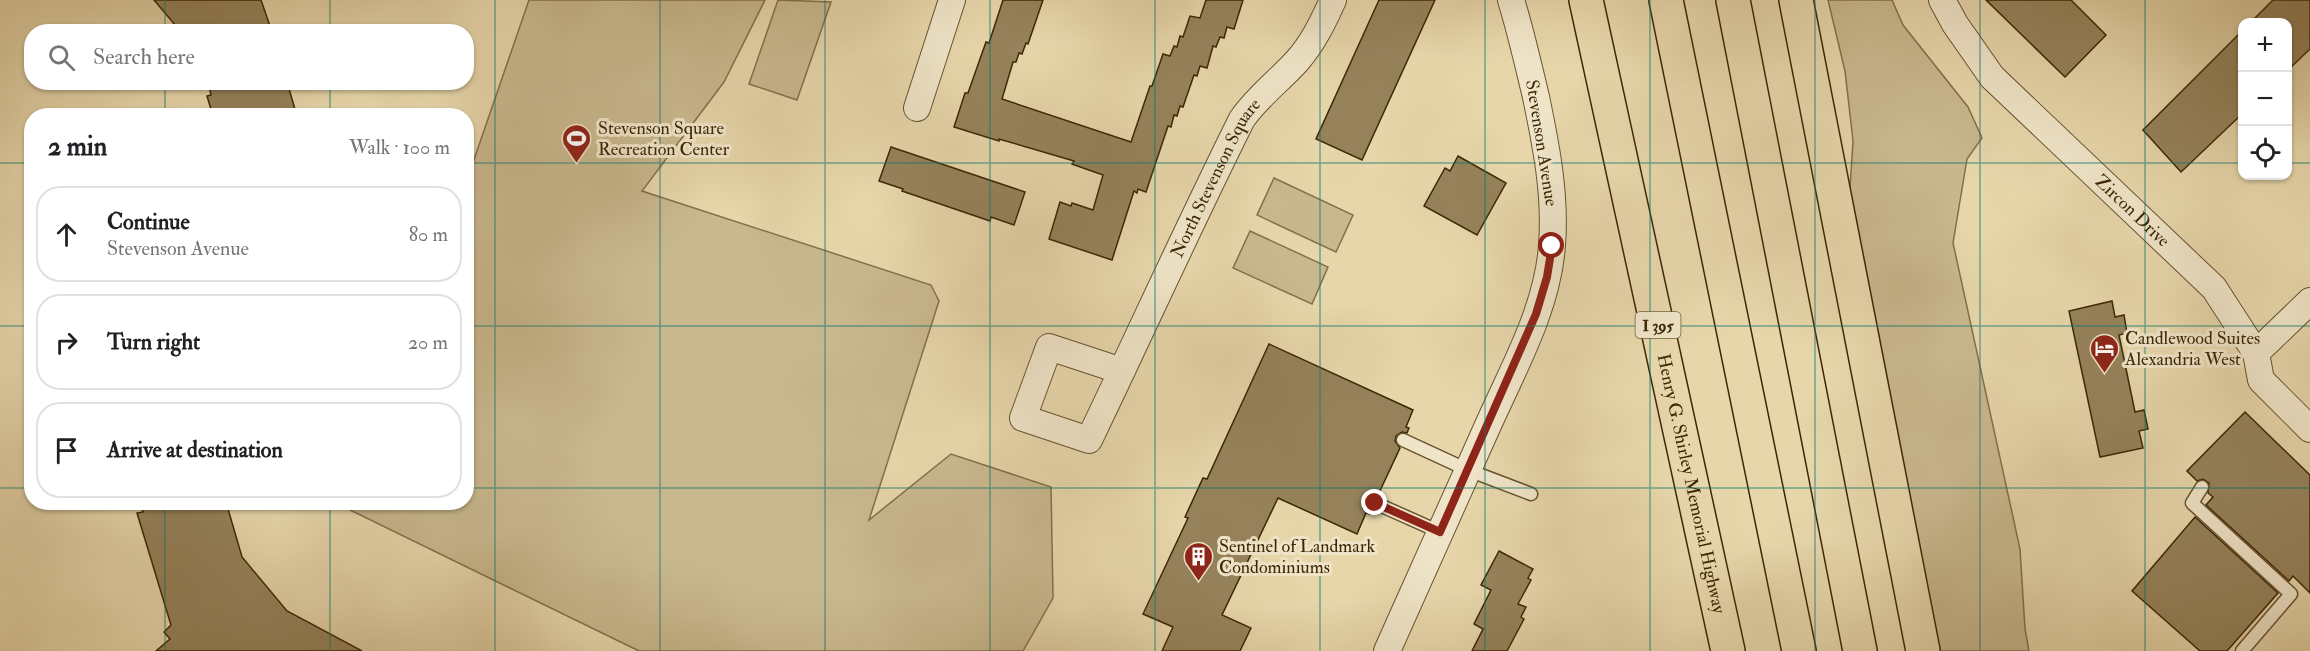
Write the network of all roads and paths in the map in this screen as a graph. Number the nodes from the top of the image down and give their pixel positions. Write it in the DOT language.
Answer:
graph roads {
  1 [pos="952,0"];
  2 [pos="1332,0"];
  3 [pos="1511,0"];
  4 [pos="1586,0"];
  5 [pos="1666,0"];
  6 [pos="1733,0"];
  7 [pos="1796,0"];
  8 [pos="1942,0"];
  9 [pos="917,108"];
  10 [pos="2310,301"];
  11 [pos="2256,353"];
  12 [pos="1122,371"];
  13 [pos="2310,429"];
  14 [pos="1404,440"];
  15 [pos="1468,470"];
  16 [pos="2202,487"];
  17 [pos="1531,494"];
  18 [pos="1375,503"];
  19 [pos="1440,532"];
  20 [pos="1387,651"];
  21 [pos="1728,651"];
  22 [pos="1798,651"];
  23 [pos="1860,651"];
  24 [pos="1923,651"];
  25 [pos="2242,651"];
  1 -- 9 [label="street"];
  2 -- 12 [label="street, North Stevenson Square"];
  3 -- 15 [label="street, Stevenson Avenue"];
  4 -- 21 [label="highway, Henry G. Shirley Memorial Highway / I 395"];
  5 -- 22 [label="highway"];
  6 -- 23 [label="highway"];
  7 -- 24 [label="highway"];
  8 -- 11 [label="street, Zircon Drive"];
  10 -- 11 [label="street"];
  11 -- 13 [label="street, Zircon Drive"];
  14 -- 15 [label="lane"];
  15 -- 17 [label="lane"];
  15 -- 19 [label="street, Stevenson Avenue"];
  16 -- 25 [label="lane"];
  18 -- 19 [label="lane"];
  19 -- 20 [label="street, Stevenson Avenue"];
}
